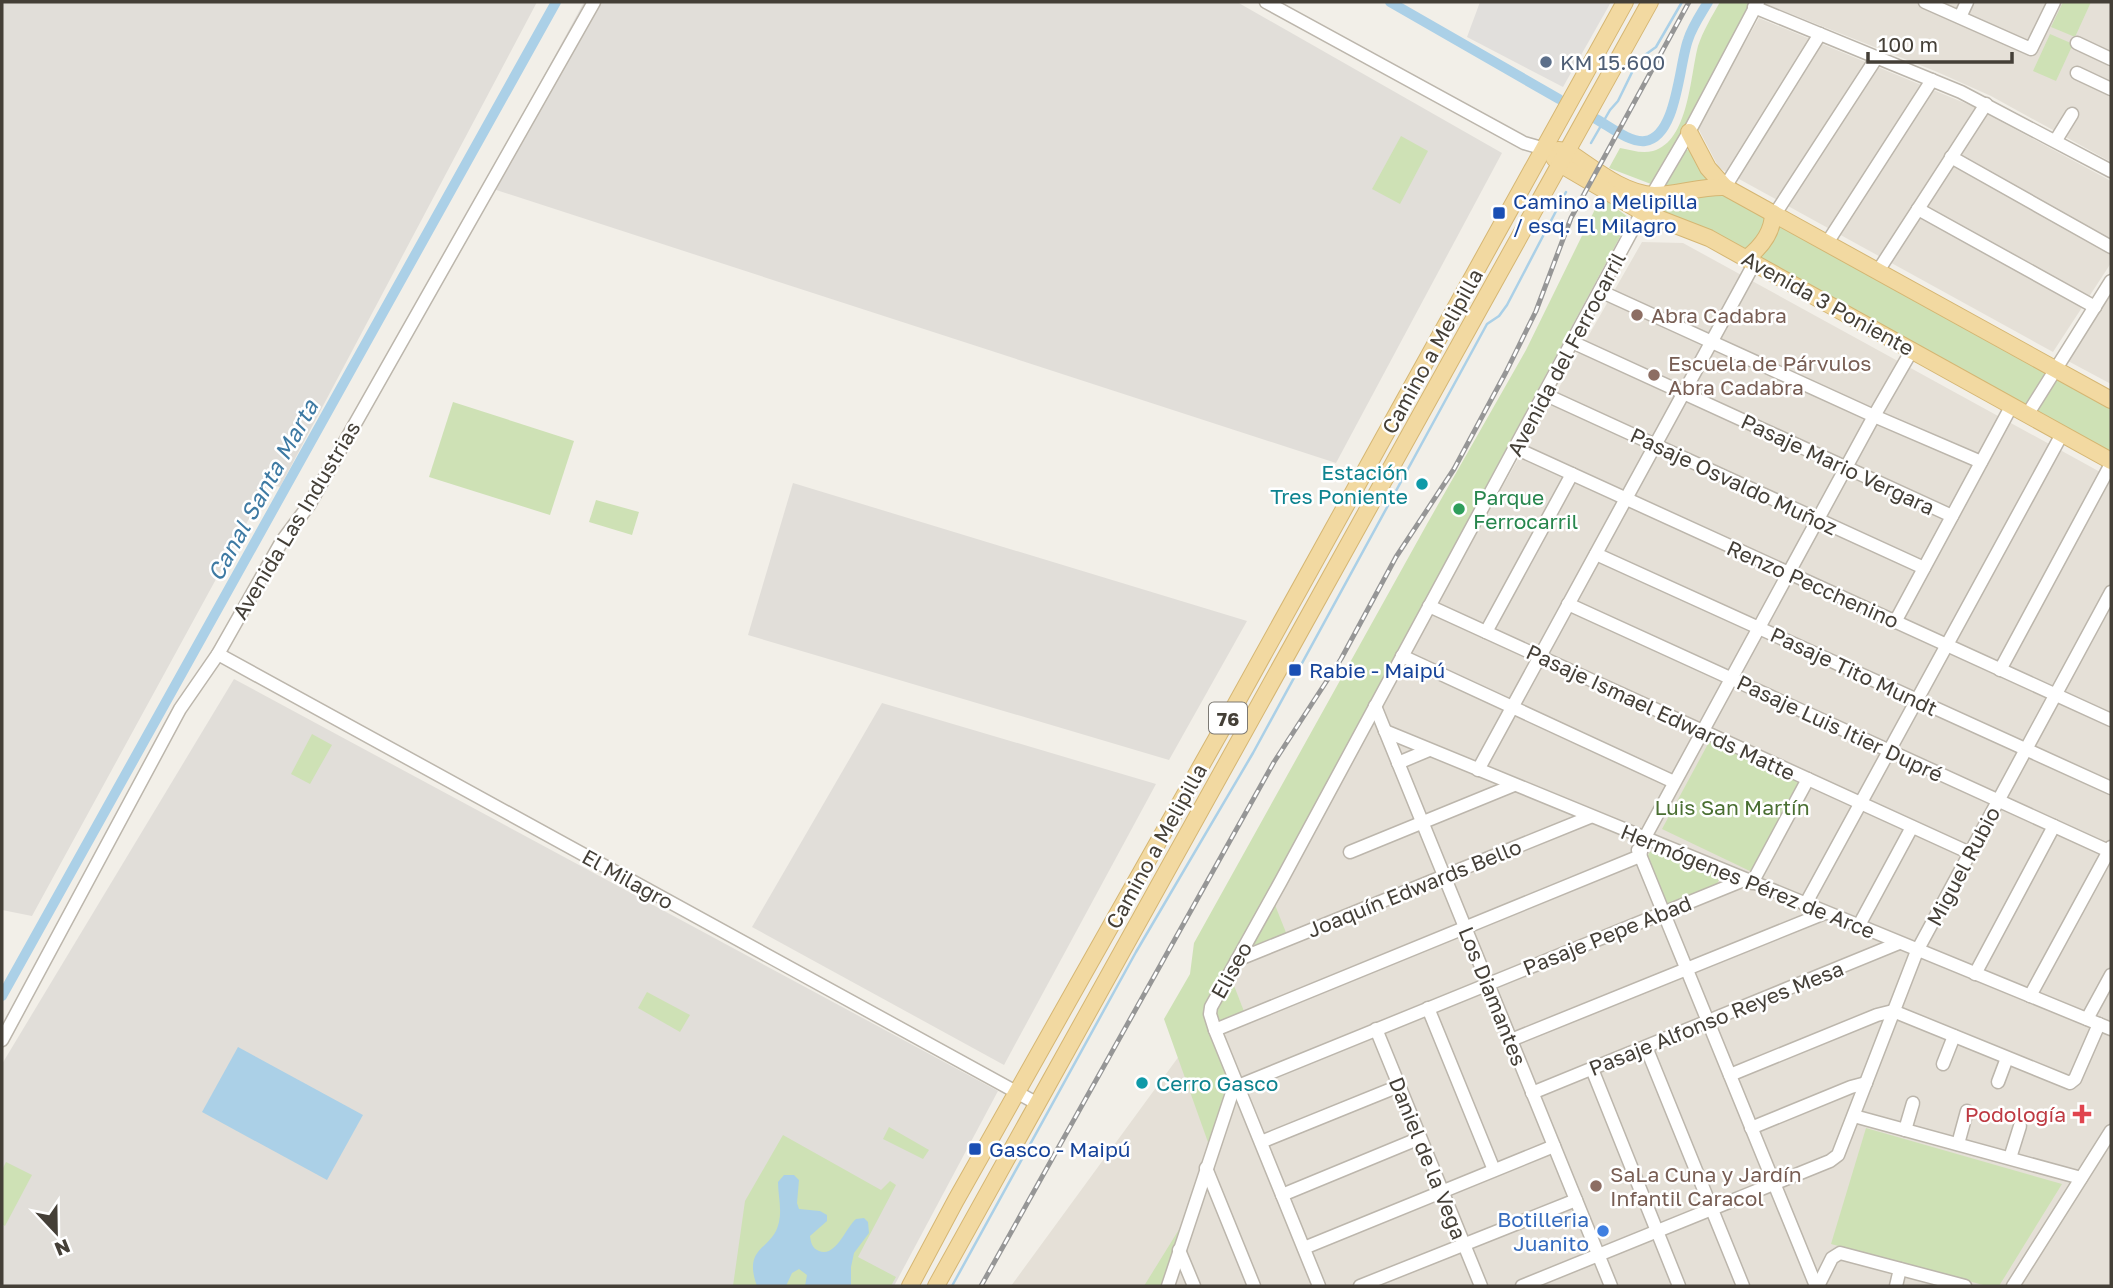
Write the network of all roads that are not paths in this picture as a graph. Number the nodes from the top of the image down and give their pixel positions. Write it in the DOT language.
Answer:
graph roads {
  1 [pos="594,2"];
  2 [pos="1266,2"];
  3 [pos="1625,2"];
  4 [pos="1650,2"];
  5 [pos="1926,2"];
  6 [pos="1967,2"];
  7 [pos="2054,2"];
  8 [pos="1756,5"];
  9 [pos="1960,17"];
  10 [pos="1820,34"];
  11 [pos="2077,43"];
  12 [pos="1877,57"];
  13 [pos="2111,59"];
  14 [pos="2077,73"];
  15 [pos="1932,80"];
  16 [pos="2109,83"];
  17 [pos="1986,104"];
  18 [pos="2072,114"];
  19 [pos="1689,132"];
  20 [pos="2056,140"];
  21 [pos="1545,149"];
  22 [pos="1951,157"];
  23 [pos="1563,158"];
  24 [pos="2110,168"];
  25 [pos="1725,187"];
  26 [pos="1654,195"];
  27 [pos="1918,209"];
  28 [pos="1642,212"];
  29 [pos="1774,214"];
  30 [pos="1827,243"];
  31 [pos="2111,247"];
  32 [pos="1751,260"];
  33 [pos="1878,271"];
  34 [pos="2111,281"];
  35 [pos="1600,291"];
  36 [pos="2095,307"];
  37 [pos="1712,341"];
  38 [pos="1572,342"];
  39 [pos="1912,350"];
  40 [pos="2056,369"];
  41 [pos="1683,393"];
  42 [pos="1544,394"];
  43 [pos="2111,400"];
  44 [pos="2012,405"];
  45 [pos="2027,415"];
  46 [pos="1874,416"];
  47 [pos="2062,434"];
  48 [pos="1655,445"];
  49 [pos="1514,448"];
  50 [pos="1981,462"];
  51 [pos="2111,463"];
  52 [pos="1846,467"];
  53 [pos="1572,474"];
  54 [pos="1626,499"];
  55 [pos="1952,516"];
  56 [pos="1818,519"];
  57 [pos="1596,554"];
  58 [pos="1924,568"];
  59 [pos="1788,573"];
  60 [pos="2111,592"];
  61 [pos="1568,604"];
  62 [pos="1429,606"];
  63 [pos="1895,622"];
  64 [pos="1759,628"];
  65 [pos="1486,632"];
  66 [pos="1946,645"];
  67 [pos="218,654"];
  68 [pos="1402,656"];
  69 [pos="1540,656"];
  70 [pos="2000,670"];
  71 [pos="1731,678"];
  72 [pos="2055,694"];
  73 [pos="1917,700"];
  74 [pos="1375,706"];
  75 [pos="1512,707"];
  76 [pos="1227,720"];
  77 [pos="2111,720"];
  78 [pos="1246,731"];
  79 [pos="1385,731"];
  80 [pos="1703,731"];
  81 [pos="2025,749"];
  82 [pos="1429,750"];
  83 [pos="1889,751"];
  84 [pos="1398,763"];
  85 [pos="1478,770"];
  86 [pos="1808,779"];
  87 [pos="1675,782"];
  88 [pos="1514,785"];
  89 [pos="2111,788"];
  90 [pos="1998,800"];
  91 [pos="1181,802"];
  92 [pos="1860,803"];
  93 [pos="1201,812"];
  94 [pos="1590,817"];
  95 [pos="1422,823"];
  96 [pos="2054,826"];
  97 [pos="1912,827"];
  98 [pos="1638,836"];
  99 [pos="2110,850"];
  100 [pos="1350,852"];
  101 [pos="1970,853"];
  102 [pos="1640,856"];
  103 [pos="1444,876"];
  104 [pos="1748,881"];
  105 [pos="1805,905"];
  106 [pos="1664,912"];
  107 [pos="1825,913"];
  108 [pos="1858,926"];
  109 [pos="1465,927"];
  110 [pos="1899,943"];
  111 [pos="1917,951"];
  112 [pos="1237,960"];
  113 [pos="1686,969"];
  114 [pos="1975,974"];
  115 [pos="2111,975"];
  116 [pos="1079,983"];
  117 [pos="1488,984"];
  118 [pos="1099,994"];
  119 [pos="2030,996"];
  120 [pos="1428,1008"];
  121 [pos="1893,1011"];
  122 [pos="1708,1021"];
  123 [pos="2099,1024"];
  124 [pos="1376,1029"];
  125 [pos="1215,1030"];
  126 [pos="1954,1036"];
  127 [pos="2,1040"];
  128 [pos="1511,1040"];
  129 [pos="1646,1047"];
  130 [pos="2007,1058"];
  131 [pos="1943,1064"];
  132 [pos="1592,1069"];
  133 [pos="1730,1074"];
  134 [pos="1998,1082"];
  135 [pos="1866,1083"];
  136 [pos="1238,1086"];
  137 [pos="1399,1086"];
  138 [pos="1018,1093"];
  139 [pos="1532,1093"];
  140 [pos="1913,1102"];
  141 [pos="1038,1104"];
  142 [pos="1967,1111"];
  143 [pos="1854,1116"];
  144 [pos="2020,1126"];
  145 [pos="1751,1128"];
  146 [pos="1905,1130"];
  147 [pos="2111,1130"];
  148 [pos="1420,1138"];
  149 [pos="1261,1142"];
  150 [pos="1958,1144"];
  151 [pos="1554,1146"];
  152 [pos="2107,1148"];
  153 [pos="2010,1158"];
  154 [pos="1206,1168"];
  155 [pos="1494,1170"];
  156 [pos="2081,1178"];
  157 [pos="1774,1184"];
  158 [pos="1442,1192"];
  159 [pos="1282,1195"];
  160 [pos="1576,1200"];
  161 [pos="1712,1210"];
  162 [pos="1657,1231"];
  163 [pos="1464,1244"];
  164 [pos="1304,1248"];
  165 [pos="1180,1250"];
  166 [pos="1598,1255"];
  167 [pos="1900,1269"];
  168 [pos="910,1286"];
  169 [pos="936,1286"];
  170 [pos="1168,1286"];
  171 [pos="1194,1286"];
  172 [pos="1254,1286"];
  173 [pos="1319,1286"];
  174 [pos="1360,1286"];
  175 [pos="1481,1286"];
  176 [pos="1522,1286"];
  177 [pos="1611,1286"];
  178 [pos="1679,1286"];
  179 [pos="1743,1286"];
  180 [pos="1817,1286"];
  181 [pos="1896,1286"];
  182 [pos="1965,1286"];
  183 [pos="2013,1286"];
  1 -- 67 [label="street, Avenida Las Industrias"];
  2 -- 21 [label="street, Avenida 3 Poniente"];
  3 -- 21 [label="main road, Camino a Melipilla / 76"];
  4 -- 23 [label="main road, Camino a Melipilla / 76"];
  5 -- 9 [label="street"];
  6 -- 9 [label="street"];
  7 -- 9 [label="street"];
  8 -- 10 [label="street"];
  8 -- 19 [label="street, Avenida del Ferrocarril"];
  10 -- 12 [label="street"];
  10 -- 25 [label="street"];
  11 -- 13 [label="street"];
  12 -- 15 [label="street"];
  12 -- 29 [label="street"];
  14 -- 16 [label="street"];
  15 -- 17 [label="street"];
  15 -- 30 [label="street"];
  17 -- 20 [label="street"];
  17 -- 22 [label="street"];
  18 -- 20 [label="street"];
  19 -- 25 [label="main road"];
  19 -- 26 [label="street, Avenida del Ferrocarril"];
  20 -- 24 [label="street"];
  21 -- 23 [label="main road, Avenida 3 Poniente"];
  21 -- 76 [label="main road, Camino a Melipilla / 76"];
  22 -- 27 [label="street"];
  22 -- 31 [label="street"];
  23 -- 26 [label="main road, Avenida 3 Poniente"];
  23 -- 28 [label="main road, Avenida 3 Poniente"];
  23 -- 78 [label="main road, Camino a Melipilla / 76"];
  25 -- 26 [label="main road, Avenida 3 Poniente"];
  25 -- 29 [label="main road"];
  26 -- 28 [label="street, Avenida del Ferrocarril"];
  27 -- 33 [label="street"];
  27 -- 36 [label="street"];
  28 -- 32 [label="main road, Avenida 3 Poniente"];
  28 -- 35 [label="street, Avenida del Ferrocarril"];
  29 -- 30 [label="main road"];
  29 -- 32 [label="main road"];
  30 -- 33 [label="main road"];
  32 -- 37 [label="street"];
  32 -- 39 [label="main road, Avenida 3 Poniente"];
  33 -- 40 [label="main road"];
  34 -- 36 [label="street"];
  35 -- 37 [label="street"];
  35 -- 38 [label="street, Avenida del Ferrocarril"];
  36 -- 40 [label="street"];
  37 -- 41 [label="street"];
  37 -- 46 [label="street"];
  38 -- 41 [label="street, Pasaje Mario Vergara"];
  38 -- 42 [label="street, Avenida del Ferrocarril"];
  39 -- 44 [label="main road, Avenida 3 Poniente"];
  39 -- 46 [label="street"];
  40 -- 43 [label="main road"];
  40 -- 45 [label="street"];
  41 -- 48 [label="street"];
  41 -- 52 [label="street, Pasaje Mario Vergara"];
  42 -- 48 [label="street, Pasaje Osvaldo Muñoz"];
  42 -- 49 [label="street, Avenida del Ferrocarril"];
  44 -- 45 [label="main road, Avenida 3 Poniente"];
  44 -- 50 [label="street"];
  45 -- 47 [label="main road, Avenida 3 Poniente"];
  46 -- 50 [label="street"];
  46 -- 52 [label="street"];
  47 -- 51 [label="main road, Avenida 3 Poniente"];
  47 -- 66 [label="street"];
  48 -- 54 [label="street"];
  48 -- 56 [label="street, Pasaje Osvaldo Muñoz"];
  49 -- 53 [label="street, Renzo Pecchenino"];
  49 -- 62 [label="street, Avenida del Ferrocarril"];
  50 -- 55 [label="street"];
  51 -- 70 [label="street"];
  52 -- 55 [label="street, Pasaje Mario Vergara"];
  52 -- 56 [label="street"];
  53 -- 54 [label="street, Renzo Pecchenino"];
  53 -- 65 [label="street"];
  54 -- 57 [label="street"];
  54 -- 59 [label="street, Renzo Pecchenino"];
  55 -- 58 [label="street"];
  56 -- 58 [label="street, Pasaje Osvaldo Muñoz"];
  56 -- 59 [label="street"];
  57 -- 61 [label="street"];
  57 -- 64 [label="street, Pasaje Tito Mundt"];
  58 -- 63 [label="street"];
  59 -- 63 [label="street, Renzo Pecchenino"];
  59 -- 64 [label="street"];
  60 -- 72 [label="street, Miguel Rubio"];
  61 -- 69 [label="street"];
  61 -- 71 [label="street, Pasaje Luis Itier Dupré"];
  62 -- 65 [label="street, Pasaje Ismael Edwards Matte"];
  62 -- 68 [label="street, Avenida del Ferrocarril"];
  63 -- 66 [label="street, Renzo Pecchenino"];
  64 -- 71 [label="street"];
  64 -- 73 [label="street, Pasaje Tito Mundt"];
  65 -- 69 [label="street, Pasaje Ismael Edwards Matte"];
  66 -- 70 [label="street, Renzo Pecchenino"];
  66 -- 73 [label="street"];
  67 -- 127 [label="street, Avenida Las Industrias"];
  67 -- 138 [label="street, El Milagro"];
  68 -- 74 [label="street, Avenida del Ferrocarril"];
  68 -- 75 [label="street"];
  69 -- 75 [label="street"];
  69 -- 80 [label="street, Pasaje Ismael Edwards Matte"];
  70 -- 72 [label="street, Renzo Pecchenino"];
  71 -- 80 [label="street"];
  71 -- 83 [label="street, Pasaje Luis Itier Dupré"];
  72 -- 77 [label="street, Renzo Pecchenino"];
  72 -- 81 [label="street, Miguel Rubio"];
  73 -- 81 [label="street, Pasaje Tito Mundt"];
  73 -- 83 [label="street"];
  74 -- 79 [label="street, Los Diamantes"];
  74 -- 112 [label="street, Eliseo"];
  75 -- 85 [label="street"];
  75 -- 87 [label="street"];
  76 -- 78 [label="main road"];
  76 -- 91 [label="main road, Camino a Melipilla / 76"];
  78 -- 93 [label="main road, Camino a Melipilla / 76"];
  79 -- 82 [label="street, Hermógenes Pérez de Arce"];
  79 -- 84 [label="street, Los Diamantes"];
  80 -- 86 [label="street, Pasaje Ismael Edwards Matte"];
  80 -- 87 [label="street"];
  81 -- 89 [label="street, Pasaje Tito Mundt"];
  81 -- 90 [label="street, Miguel Rubio"];
  82 -- 84 [label="street"];
  82 -- 85 [label="street, Hermógenes Pérez de Arce"];
  83 -- 90 [label="street, Pasaje Luis Itier Dupré"];
  83 -- 92 [label="street"];
  84 -- 95 [label="street, Los Diamantes"];
  85 -- 88 [label="street, Hermógenes Pérez de Arce"];
  86 -- 92 [label="street, Pasaje Ismael Edwards Matte"];
  86 -- 104 [label="street"];
  87 -- 98 [label="street"];
  88 -- 94 [label="street, Hermógenes Pérez de Arce"];
  88 -- 95 [label="street"];
  90 -- 96 [label="street, Pasaje Luis Itier Dupré"];
  90 -- 101 [label="street, Miguel Rubio"];
  91 -- 93 [label="main road"];
  91 -- 116 [label="main road, Camino a Melipilla / 76"];
  92 -- 97 [label="street, Pasaje Ismael Edwards Matte"];
  92 -- 105 [label="street"];
  93 -- 118 [label="main road, Camino a Melipilla / 76"];
  94 -- 98 [label="street, Hermógenes Pérez de Arce"];
  94 -- 103 [label="street, Joaquín Edwards Bello"];
  95 -- 100 [label="street"];
  95 -- 103 [label="street, Los Diamantes"];
  96 -- 99 [label="street, Pasaje Luis Itier Dupré"];
  96 -- 114 [label="street"];
  97 -- 101 [label="street, Pasaje Ismael Edwards Matte"];
  97 -- 108 [label="street"];
  98 -- 102 [label="street"];
  98 -- 104 [label="street, Hermógenes Pérez de Arce"];
  99 -- 119 [label="street"];
  101 -- 111 [label="street, Miguel Rubio"];
  102 -- 106 [label="street"];
  102 -- 109 [label="street"];
  103 -- 109 [label="street, Los Diamantes"];
  103 -- 112 [label="street, Joaquín Edwards Bello"];
  104 -- 105 [label="street, Hermógenes Pérez de Arce"];
  104 -- 106 [label="street, Pasaje Pepe Abad"];
  105 -- 107 [label="street, Hermógenes Pérez de Arce"];
  106 -- 113 [label="street"];
  106 -- 117 [label="street, Pasaje Pepe Abad"];
  107 -- 108 [label="street, Hermógenes Pérez de Arce"];
  107 -- 113 [label="street"];
  108 -- 110 [label="street, Hermógenes Pérez de Arce"];
  109 -- 117 [label="street, Los Diamantes"];
  109 -- 125 [label="street"];
  110 -- 111 [label="street, Hermógenes Pérez de Arce"];
  110 -- 122 [label="street, Pasaje Alfonso Reyes Mesa"];
  111 -- 114 [label="street, Hermógenes Pérez de Arce"];
  111 -- 121 [label="street, Miguel Rubio"];
  112 -- 125 [label="street, Eliseo"];
  113 -- 122 [label="street"];
  113 -- 128 [label="street"];
  114 -- 119 [label="street, Hermógenes Pérez de Arce"];
  115 -- 123 [label="street"];
  116 -- 118 [label="main road"];
  116 -- 138 [label="main road, Camino a Melipilla / 76"];
  117 -- 120 [label="street, Pasaje Pepe Abad"];
  117 -- 128 [label="street, Los Diamantes"];
  118 -- 141 [label="main road, Camino a Melipilla / 76"];
  119 -- 123 [label="street, Hermógenes Pérez de Arce"];
  120 -- 124 [label="street, Pasaje Pepe Abad"];
  120 -- 155 [label="street"];
  121 -- 126 [label="street"];
  121 -- 133 [label="street"];
  121 -- 135 [label="street, Miguel Rubio"];
  122 -- 129 [label="street, Pasaje Alfonso Reyes Mesa"];
  122 -- 133 [label="street"];
  123 -- 130 [label="street"];
  124 -- 136 [label="street, Pasaje Pepe Abad"];
  124 -- 137 [label="street, Daniel de la Vega"];
  125 -- 136 [label="street, Eliseo"];
  126 -- 130 [label="street"];
  126 -- 131 [label="street"];
  128 -- 139 [label="street, Los Diamantes"];
  129 -- 132 [label="street, Pasaje Alfonso Reyes Mesa"];
  129 -- 161 [label="street"];
  130 -- 134 [label="street"];
  132 -- 139 [label="street, Pasaje Alfonso Reyes Mesa"];
  132 -- 162 [label="street"];
  133 -- 145 [label="street"];
  135 -- 143 [label="street, Miguel Rubio"];
  135 -- 145 [label="street"];
  136 -- 149 [label="street, Eliseo"];
  136 -- 154 [label="street"];
  137 -- 148 [label="street, Daniel de la Vega"];
  137 -- 149 [label="street"];
  138 -- 141 [label="street, El Milagro"];
  138 -- 168 [label="main road, Camino a Melipilla / 76"];
  139 -- 151 [label="street, Los Diamantes"];
  140 -- 146 [label="street"];
  141 -- 169 [label="main road, Camino a Melipilla / 76"];
  142 -- 150 [label="street"];
  143 -- 146 [label="street"];
  143 -- 157 [label="street, Miguel Rubio"];
  144 -- 153 [label="street"];
  145 -- 157 [label="street"];
  146 -- 150 [label="street"];
  147 -- 152 [label="street"];
  148 -- 158 [label="street, Daniel de la Vega"];
  148 -- 159 [label="street"];
  149 -- 159 [label="street, Eliseo"];
  150 -- 153 [label="street"];
  151 -- 155 [label="street"];
  151 -- 160 [label="street, Los Diamantes"];
  152 -- 156 [label="street"];
  153 -- 156 [label="street"];
  154 -- 165 [label="street"];
  154 -- 172 [label="street"];
  155 -- 158 [label="street"];
  156 -- 183 [label="street"];
  157 -- 161 [label="street"];
  157 -- 180 [label="street"];
  158 -- 163 [label="street, Daniel de la Vega"];
  158 -- 164 [label="street"];
  159 -- 164 [label="street, Eliseo"];
  160 -- 163 [label="street"];
  160 -- 166 [label="street, Los Diamantes"];
  161 -- 162 [label="street"];
  161 -- 179 [label="street"];
  162 -- 166 [label="street"];
  162 -- 178 [label="street"];
  163 -- 174 [label="street"];
  163 -- 175 [label="street, Daniel de la Vega"];
  164 -- 173 [label="street, Eliseo"];
  165 -- 170 [label="street"];
  165 -- 171 [label="street"];
  166 -- 176 [label="street"];
  166 -- 177 [label="street, Los Diamantes"];
  167 -- 180 [label="street"];
  167 -- 181 [label="street"];
  167 -- 182 [label="street"];
}
